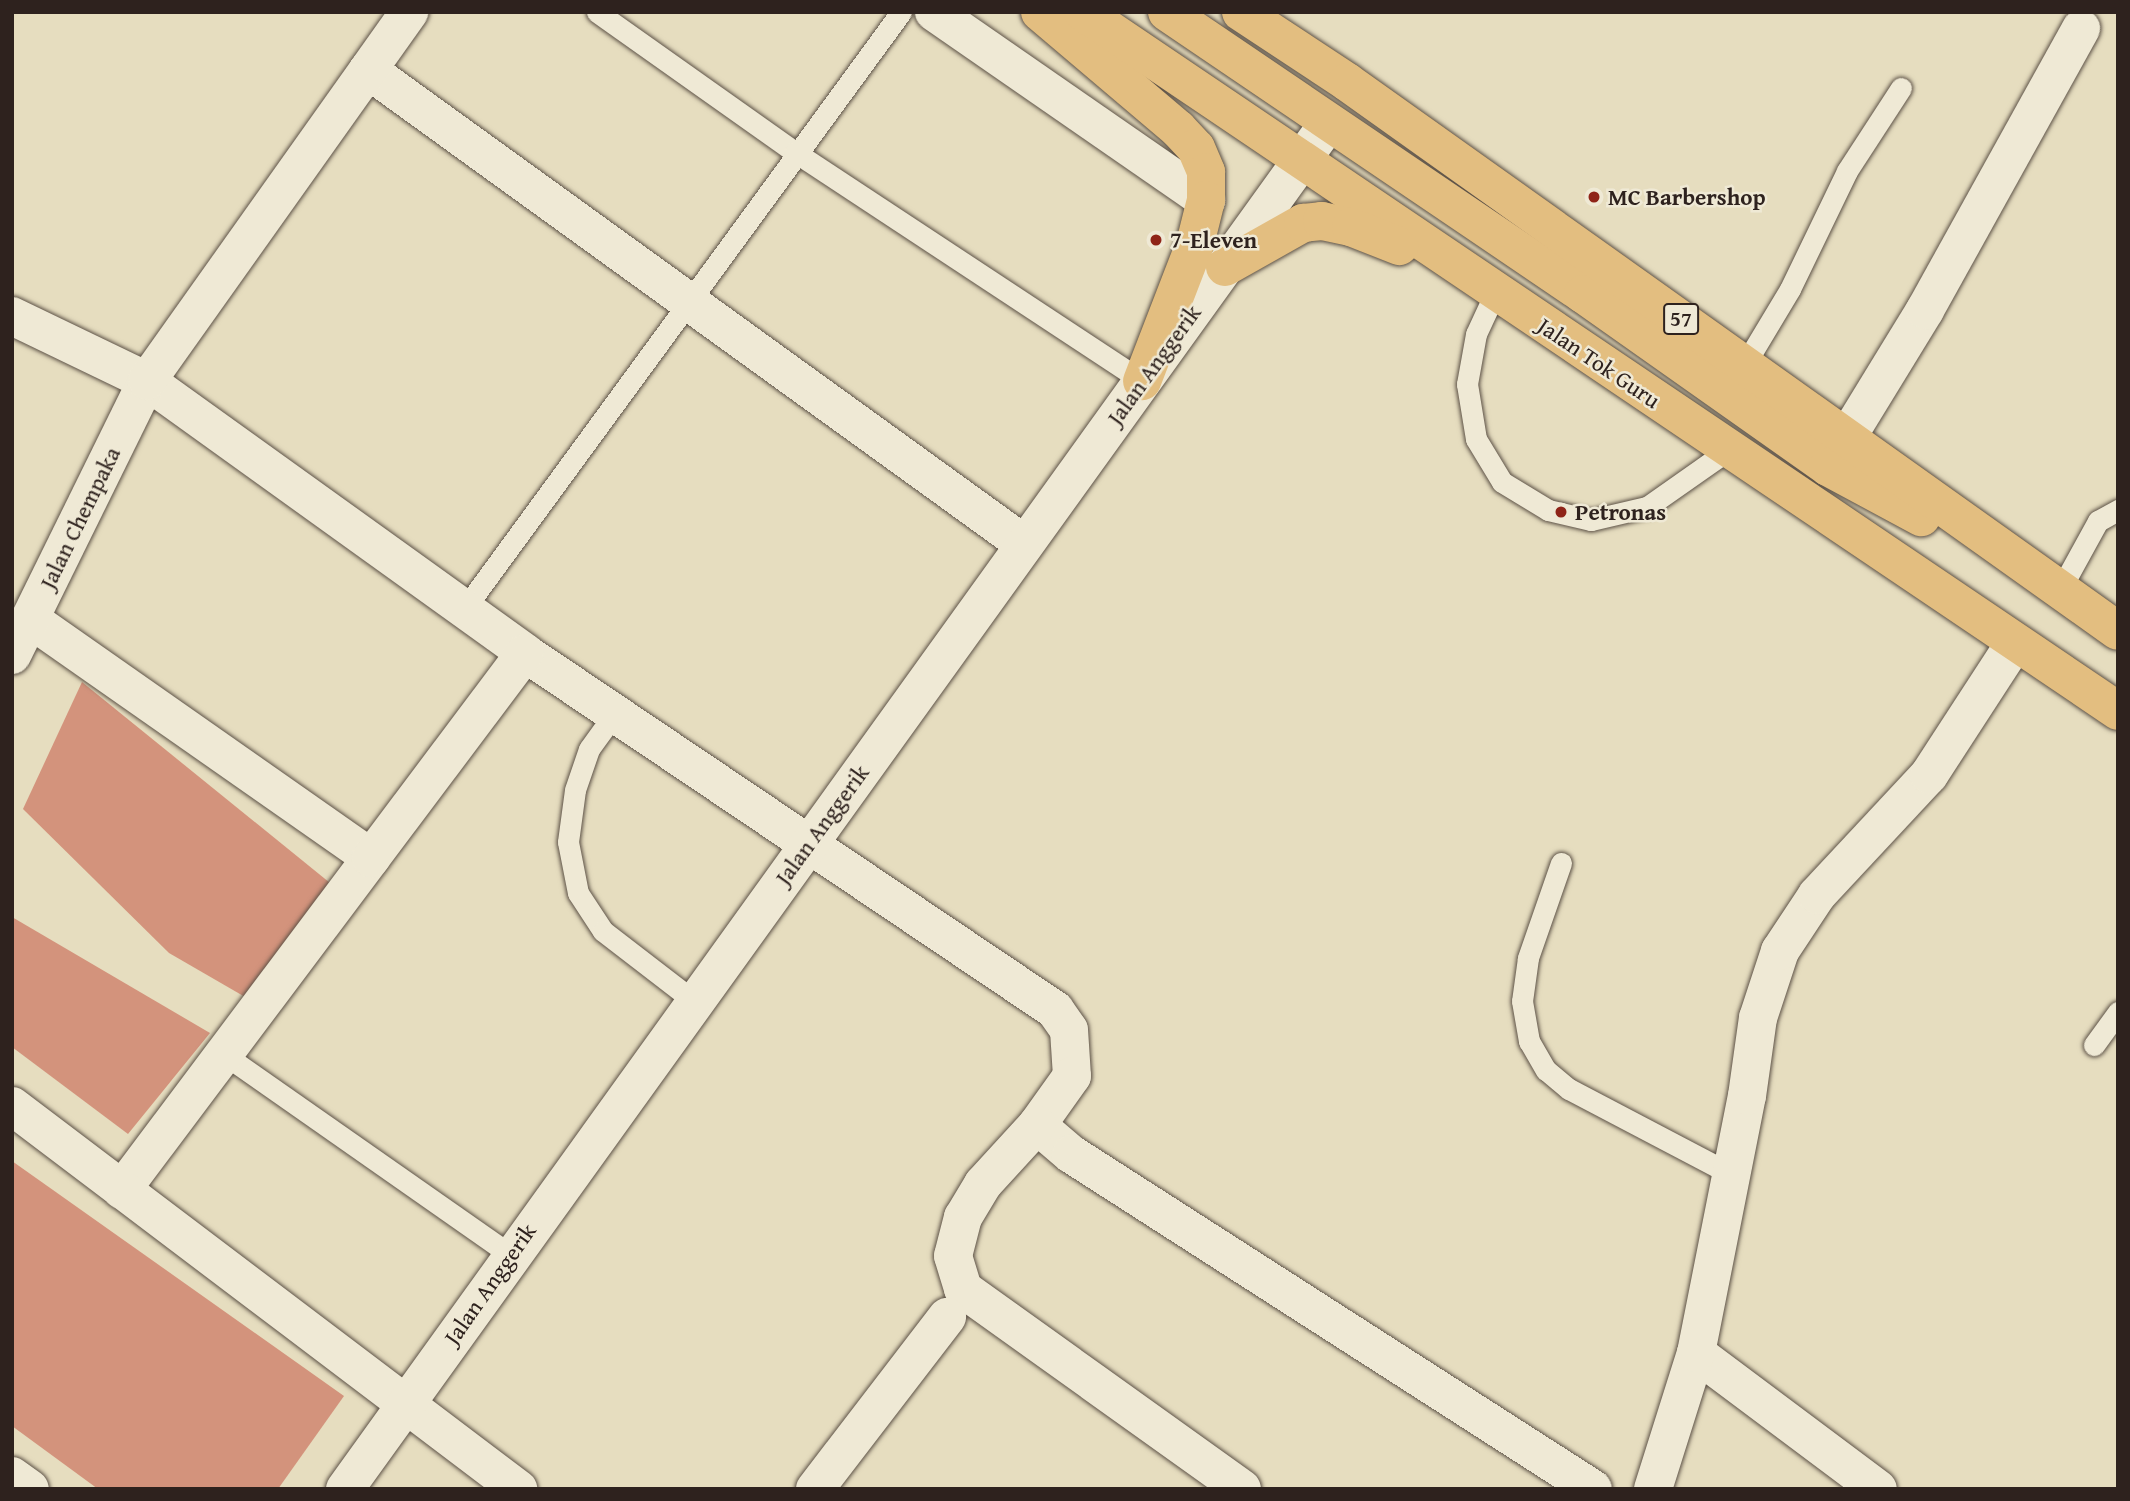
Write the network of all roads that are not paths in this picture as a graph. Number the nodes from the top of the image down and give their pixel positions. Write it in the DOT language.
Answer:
graph roads {
  1 [pos="409,12"];
  2 [pos="597,12"];
  3 [pos="901,12"];
  4 [pos="934,12"];
  5 [pos="1040,12"];
  6 [pos="1083,12"];
  7 [pos="1167,12"];
  8 [pos="1249,15"];
  9 [pos="2081,27"];
  10 [pos="368,70"];
  11 [pos="1901,88"];
  12 [pos="1329,122"];
  13 [pos="795,152"];
  14 [pos="1301,162"];
  15 [pos="1206,200"];
  16 [pos="1225,267"];
  17 [pos="1463,271"];
  18 [pos="1496,293"];
  19 [pos="689,302"];
  20 [pos="12,316"];
  21 [pos="1745,364"];
  22 [pos="147,381"];
  23 [pos="1142,381"];
  24 [pos="1846,439"];
  25 [pos="1728,450"];
  26 [pos="2118,510"];
  27 [pos="1024,544"];
  28 [pos="2060,590"];
  29 [pos="465,608"];
  30 [pos="30,619"];
  31 [pos="2118,631"];
  32 [pos="2014,644"];
  33 [pos="524,653"];
  34 [pos="12,655"];
  35 [pos="2118,711"];
  36 [pos="615,713"];
  37 [pos="808,844"];
  38 [pos="371,858"];
  39 [pos="1561,863"];
  40 [pos="694,1001"];
  41 [pos="2118,1012"];
  42 [pos="2094,1045"];
  43 [pos="225,1055"];
  44 [pos="12,1106"];
  45 [pos="1037,1125"];
  46 [pos="1733,1175"];
  47 [pos="122,1189"];
  48 [pos="511,1255"];
  49 [pos="947,1317"];
  50 [pos="1696,1353"];
  51 [pos="405,1404"];
  52 [pos="12,1476"];
  53 [pos="30,1489"];
  54 [pos="345,1489"];
  55 [pos="518,1489"];
  56 [pos="815,1489"];
  57 [pos="1242,1489"];
  58 [pos="1593,1489"];
  59 [pos="1653,1489"];
  60 [pos="1878,1489"];
  1 -- 10 [label="street, Jalan Chempaka"];
  2 -- 13 [label="lane"];
  3 -- 13 [label="lane"];
  4 -- 15 [label="street"];
  5 -- 15 [label="main road"];
  6 -- 14 [label="main road, Jalan Tok Guru"];
  7 -- 12 [label="main road"];
  8 -- 21 [label="main road, 57"];
  9 -- 24 [label="street"];
  10 -- 19 [label="street"];
  10 -- 22 [label="street, Jalan Chempaka"];
  11 -- 21 [label="lane"];
  12 -- 14 [label="street, Jalan Anggerik"];
  12 -- 28 [label="main road"];
  13 -- 19 [label="lane"];
  13 -- 23 [label="lane"];
  14 -- 16 [label="street, Jalan Anggerik"];
  14 -- 17 [label="main road, Jalan Tok Guru"];
  15 -- 23 [label="main road"];
  16 -- 17 [label="main road"];
  16 -- 23 [label="street, Jalan Anggerik"];
  17 -- 18 [label="main road, Jalan Tok Guru"];
  18 -- 25 [label="main road, Jalan Tok Guru"];
  18 -- 25 [label="lane"];
  19 -- 27 [label="street"];
  19 -- 29 [label="lane"];
  20 -- 22 [label="street"];
  21 -- 24 [label="main road, 57"];
  22 -- 29 [label="street"];
  22 -- 30 [label="street, Jalan Chempaka"];
  23 -- 27 [label="street, Jalan Anggerik"];
  24 -- 28 [label="main road, 57"];
  25 -- 32 [label="main road, Jalan Tok Guru"];
  26 -- 28 [label="lane"];
  27 -- 37 [label="street, Jalan Anggerik"];
  28 -- 31 [label="main road, 57"];
  29 -- 33 [label="street"];
  30 -- 34 [label="street, Jalan Chempaka"];
  30 -- 38 [label="street"];
  32 -- 35 [label="main road, Jalan Tok Guru"];
  32 -- 46 [label="street"];
  33 -- 36 [label="street"];
  33 -- 38 [label="street"];
  36 -- 37 [label="street"];
  36 -- 40 [label="lane"];
  37 -- 40 [label="street, Jalan Anggerik"];
  37 -- 45 [label="street"];
  38 -- 43 [label="street"];
  39 -- 46 [label="lane"];
  40 -- 48 [label="street, Jalan Anggerik"];
  41 -- 42 [label="lane"];
  43 -- 47 [label="street"];
  43 -- 48 [label="lane"];
  44 -- 47 [label="street"];
  45 -- 57 [label="street"];
  45 -- 58 [label="street"];
  46 -- 50 [label="street"];
  47 -- 51 [label="street"];
  48 -- 51 [label="street, Jalan Anggerik"];
  49 -- 56 [label="street"];
  50 -- 59 [label="street"];
  50 -- 60 [label="street"];
  51 -- 54 [label="street, Jalan Anggerik"];
  51 -- 55 [label="street"];
  52 -- 53 [label="street"];
}
